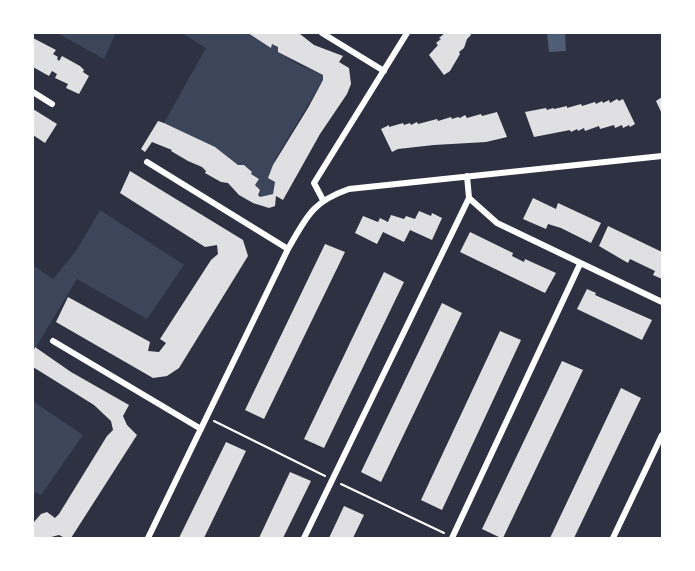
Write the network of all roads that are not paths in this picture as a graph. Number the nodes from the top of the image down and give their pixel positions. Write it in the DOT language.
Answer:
graph roads {
  1 [pos="322,33"];
  2 [pos="406,33"];
  3 [pos="384,71"];
  4 [pos="33,92"];
  5 [pos="52,104"];
  6 [pos="662,156"];
  7 [pos="147,162"];
  8 [pos="467,176"];
  9 [pos="469,198"];
  10 [pos="323,200"];
  11 [pos="288,249"];
  12 [pos="580,264"];
  13 [pos="662,302"];
  14 [pos="53,341"];
  15 [pos="201,429"];
  16 [pos="662,435"];
  17 [pos="148,538"];
  18 [pos="304,538"];
  19 [pos="452,538"];
  20 [pos="613,538"];
  1 -- 3 [label="street"];
  2 -- 3 [label="street"];
  3 -- 10 [label="street"];
  4 -- 5 [label="street"];
  6 -- 8 [label="street"];
  7 -- 11 [label="street"];
  8 -- 9 [label="street"];
  8 -- 10 [label="street"];
  9 -- 12 [label="street"];
  9 -- 18 [label="street"];
  10 -- 11 [label="street"];
  11 -- 15 [label="street"];
  12 -- 13 [label="street"];
  12 -- 19 [label="street"];
  14 -- 15 [label="street"];
  15 -- 17 [label="street"];
  16 -- 20 [label="street"];
}
